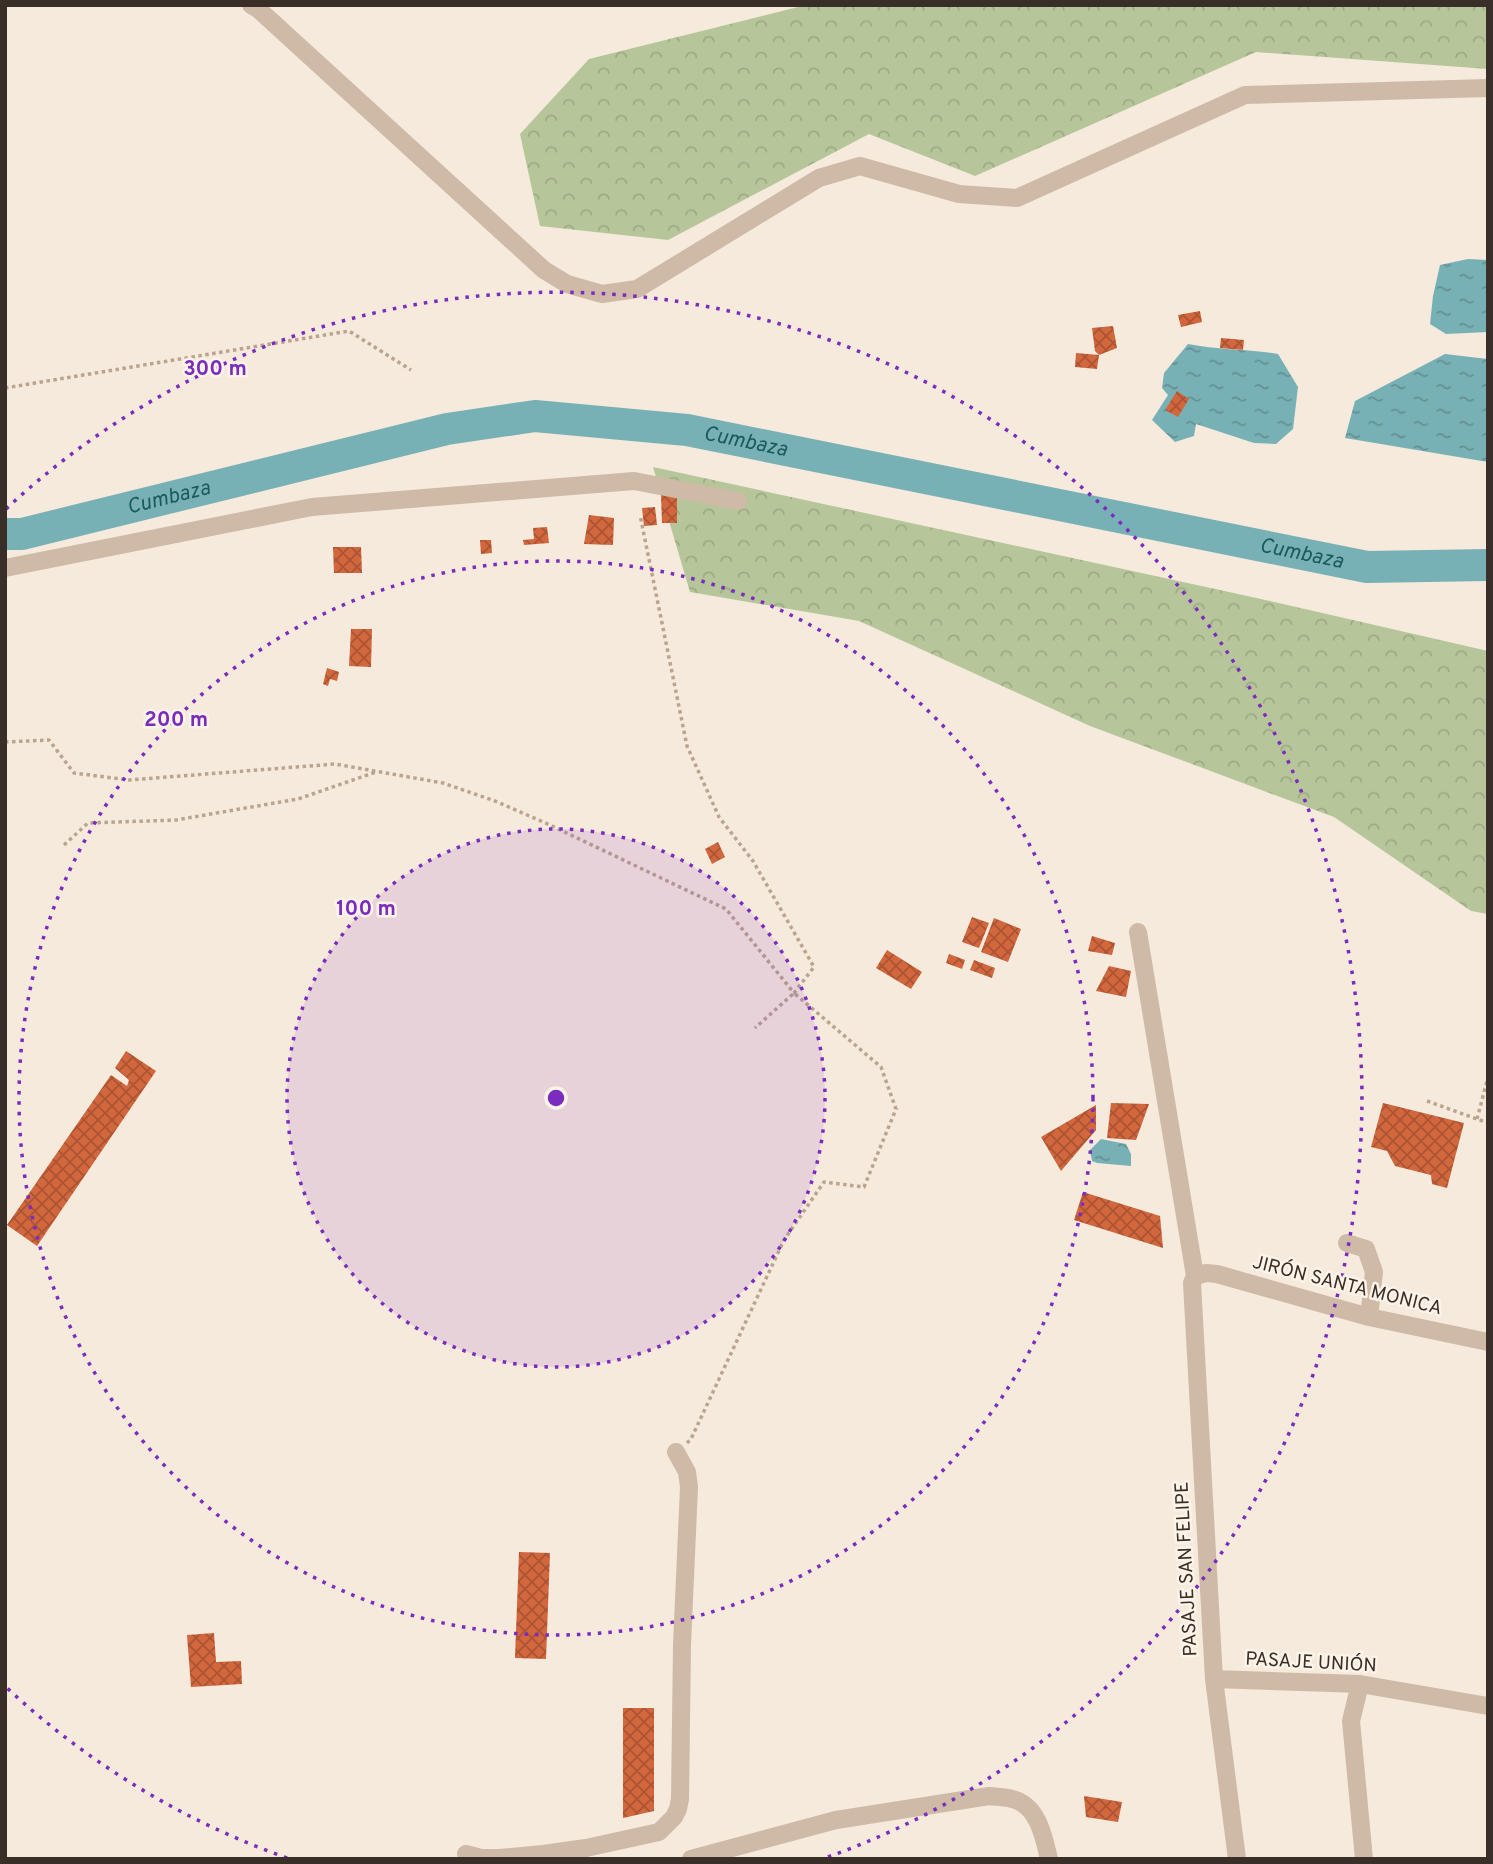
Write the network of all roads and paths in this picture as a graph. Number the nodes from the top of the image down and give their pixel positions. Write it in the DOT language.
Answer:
graph roads {
  1 [pos="251,5"];
  2 [pos="1488,88"];
  3 [pos="411,370"];
  4 [pos="5,388"];
  5 [pos="738,501"];
  6 [pos="640,515"];
  7 [pos="5,568"];
  8 [pos="5,742"];
  9 [pos="379,771"];
  10 [pos="64,845"];
  11 [pos="1138,932"];
  12 [pos="794,993"];
  13 [pos="755,1027"];
  14 [pos="1488,1077"];
  15 [pos="1427,1101"];
  16 [pos="1477,1119"];
  17 [pos="1488,1123"];
  18 [pos="1347,1243"];
  19 [pos="1195,1276"];
  20 [pos="1369,1317"];
  21 [pos="1488,1342"];
  22 [pos="676,1452"];
  23 [pos="1214,1679"];
  24 [pos="1360,1684"];
  25 [pos="1488,1706"];
  26 [pos="466,1854"];
  27 [pos="691,1859"];
  28 [pos="1049,1859"];
  29 [pos="1237,1859"];
  30 [pos="1364,1859"];
  1 -- 2 [label="street"];
  3 -- 4 [label="path"];
  5 -- 7 [label="street"];
  6 -- 12 [label="path"];
  8 -- 9 [label="path"];
  9 -- 10 [label="path"];
  9 -- 12 [label="path"];
  11 -- 19 [label="street, PASAJE SAN FELIPE"];
  12 -- 13 [label="path"];
  12 -- 22 [label="path"];
  14 -- 16 [label="path"];
  15 -- 16 [label="path"];
  16 -- 17 [label="path"];
  18 -- 20 [label="street"];
  19 -- 20 [label="street, JIRÓN SANTA MONICA"];
  19 -- 23 [label="street, PASAJE SAN FELIPE"];
  20 -- 21 [label="street, JIRÓN SANTA MONICA"];
  22 -- 26 [label="street"];
  23 -- 24 [label="street, PASAJE UNIÓN"];
  23 -- 29 [label="street, PASAJE SAN FELIPE"];
  24 -- 25 [label="street, PASAJE UNIÓN"];
  24 -- 30 [label="street"];
  27 -- 28 [label="street"];
}
